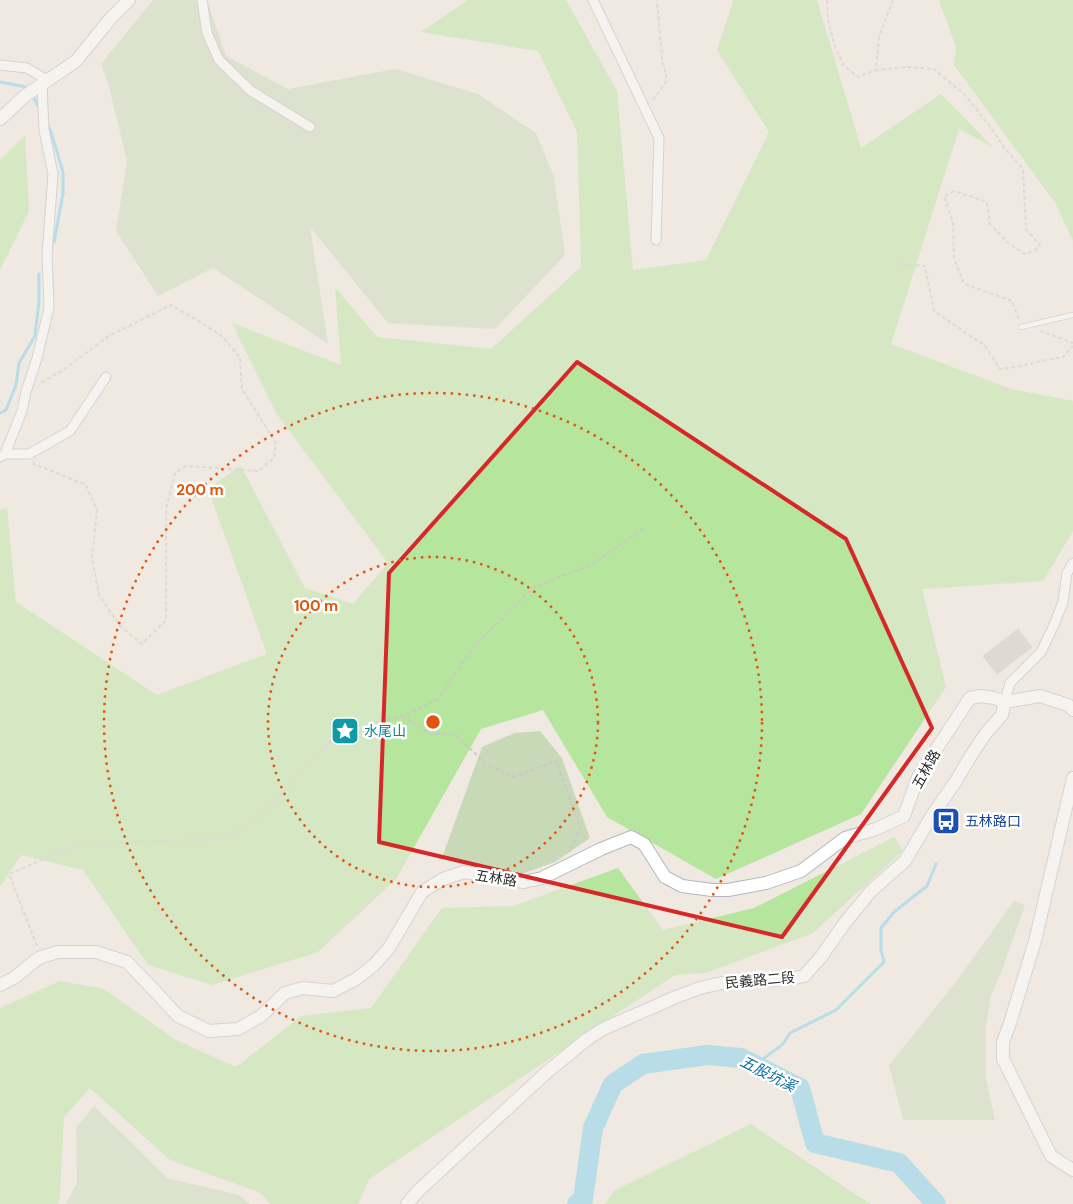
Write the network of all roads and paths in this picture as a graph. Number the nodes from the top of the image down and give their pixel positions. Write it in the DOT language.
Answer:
graph roads {
  1 [pos="129,0"];
  2 [pos="202,0"];
  3 [pos="593,0"];
  4 [pos="657,0"];
  5 [pos="827,0"];
  6 [pos="893,0"];
  7 [pos="0,65"];
  8 [pos="876,70"];
  9 [pos="42,84"];
  10 [pos="646,110"];
  11 [pos="0,119"];
  12 [pos="310,127"];
  13 [pos="656,240"];
  14 [pos="896,264"];
  15 [pos="1073,316"];
  16 [pos="1021,327"];
  17 [pos="1073,345"];
  18 [pos="106,377"];
  19 [pos="26,392"];
  20 [pos="29,454"];
  21 [pos="2,456"];
  22 [pos="646,527"];
  23 [pos="1073,563"];
  24 [pos="1005,702"];
  25 [pos="1073,710"];
  26 [pos="402,716"];
  27 [pos="1073,778"];
  28 [pos="563,868"];
  29 [pos="41,957"];
  30 [pos="0,985"];
  31 [pos="1073,1170"];
  32 [pos="407,1204"];
  1 -- 9 [label="main road"];
  2 -- 12 [label="street"];
  3 -- 10 [label="street"];
  4 -- 10 [label="path"];
  5 -- 8 [label="path"];
  6 -- 8 [label="path"];
  7 -- 9 [label="street"];
  8 -- 16 [label="path"];
  9 -- 11 [label="main road"];
  9 -- 19 [label="street"];
  10 -- 13 [label="street"];
  14 -- 17 [label="path"];
  15 -- 16 [label="lane"];
  16 -- 17 [label="path"];
  18 -- 20 [label="street"];
  19 -- 20 [label="path"];
  19 -- 21 [label="street"];
  20 -- 21 [label="street"];
  22 -- 26 [label="path"];
  23 -- 24 [label="street"];
  24 -- 25 [label="main road"];
  24 -- 28 [label="main road, 五林路"];
  24 -- 32 [label="main road, 民義路二段"];
  26 -- 28 [label="path"];
  26 -- 29 [label="path"];
  27 -- 31 [label="main road"];
  28 -- 29 [label="main road, 五林路"];
  29 -- 30 [label="main road, 五林路"];
}
